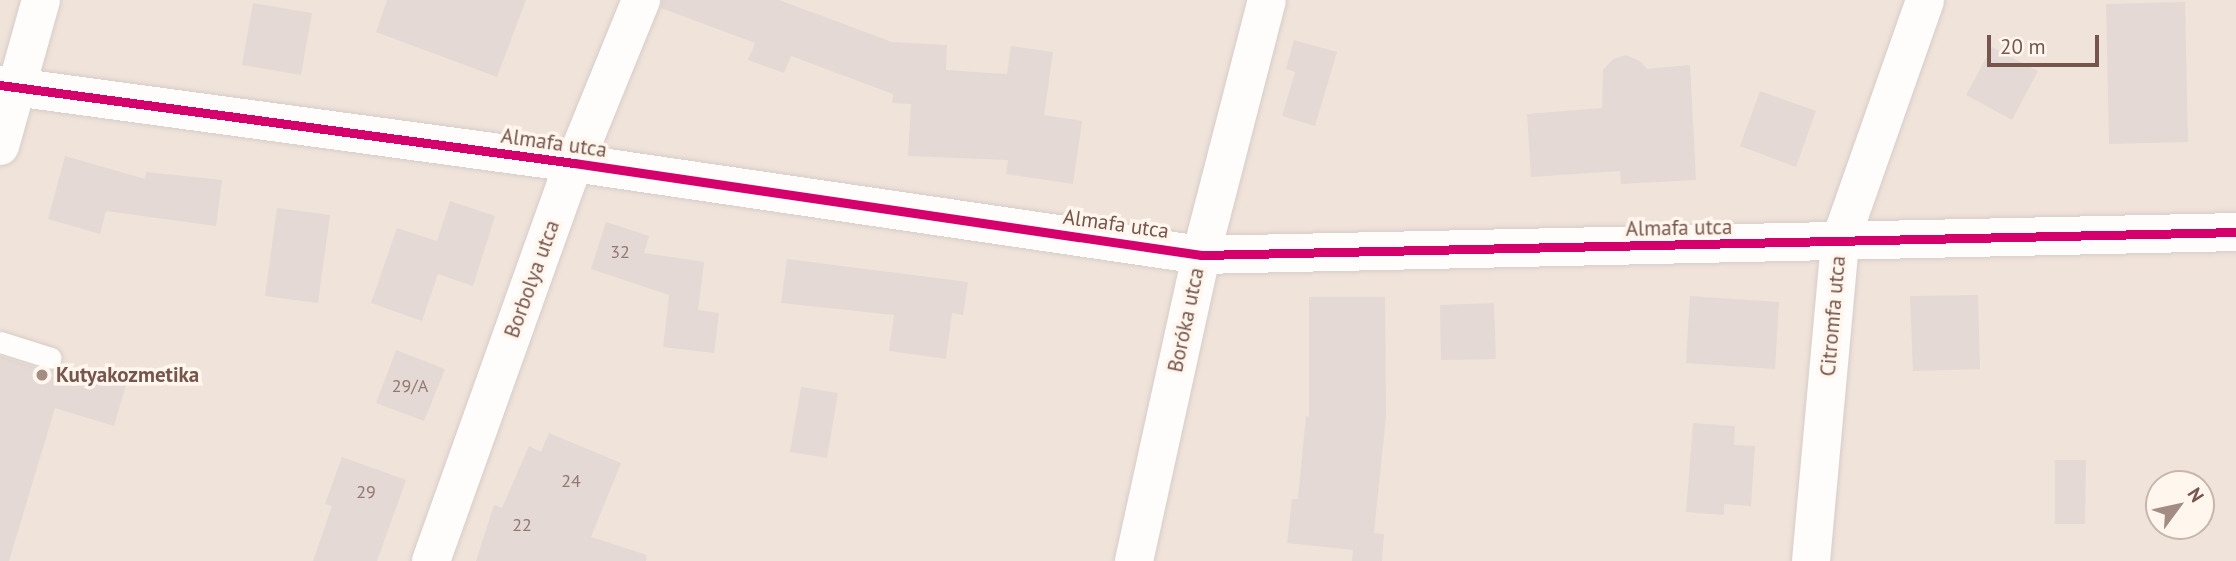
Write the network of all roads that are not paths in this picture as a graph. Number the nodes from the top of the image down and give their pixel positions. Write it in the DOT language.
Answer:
graph roads {
  1 [pos="41,0"];
  2 [pos="641,0"];
  3 [pos="1267,0"];
  4 [pos="1925,0"];
  5 [pos="8,86"];
  6 [pos="0,146"];
  7 [pos="574,163"];
  8 [pos="2236,232"];
  9 [pos="1840,242"];
  10 [pos="1200,254"];
  11 [pos="0,342"];
  12 [pos="51,358"];
  13 [pos="432,561"];
  14 [pos="1134,561"];
  15 [pos="1811,561"];
  1 -- 5 [label="street"];
  2 -- 7 [label="street, Borbolya utca"];
  3 -- 10 [label="street, Boróka utca"];
  4 -- 9 [label="street, Citromfa utca"];
  5 -- 6 [label="street"];
  5 -- 7 [label="street, Almafa utca"];
  7 -- 10 [label="street, Almafa utca"];
  7 -- 13 [label="street, Borbolya utca"];
  8 -- 9 [label="street, Almafa utca"];
  9 -- 10 [label="street, Almafa utca"];
  9 -- 15 [label="street, Citromfa utca"];
  10 -- 14 [label="street, Boróka utca"];
  11 -- 12 [label="lane"];
}
